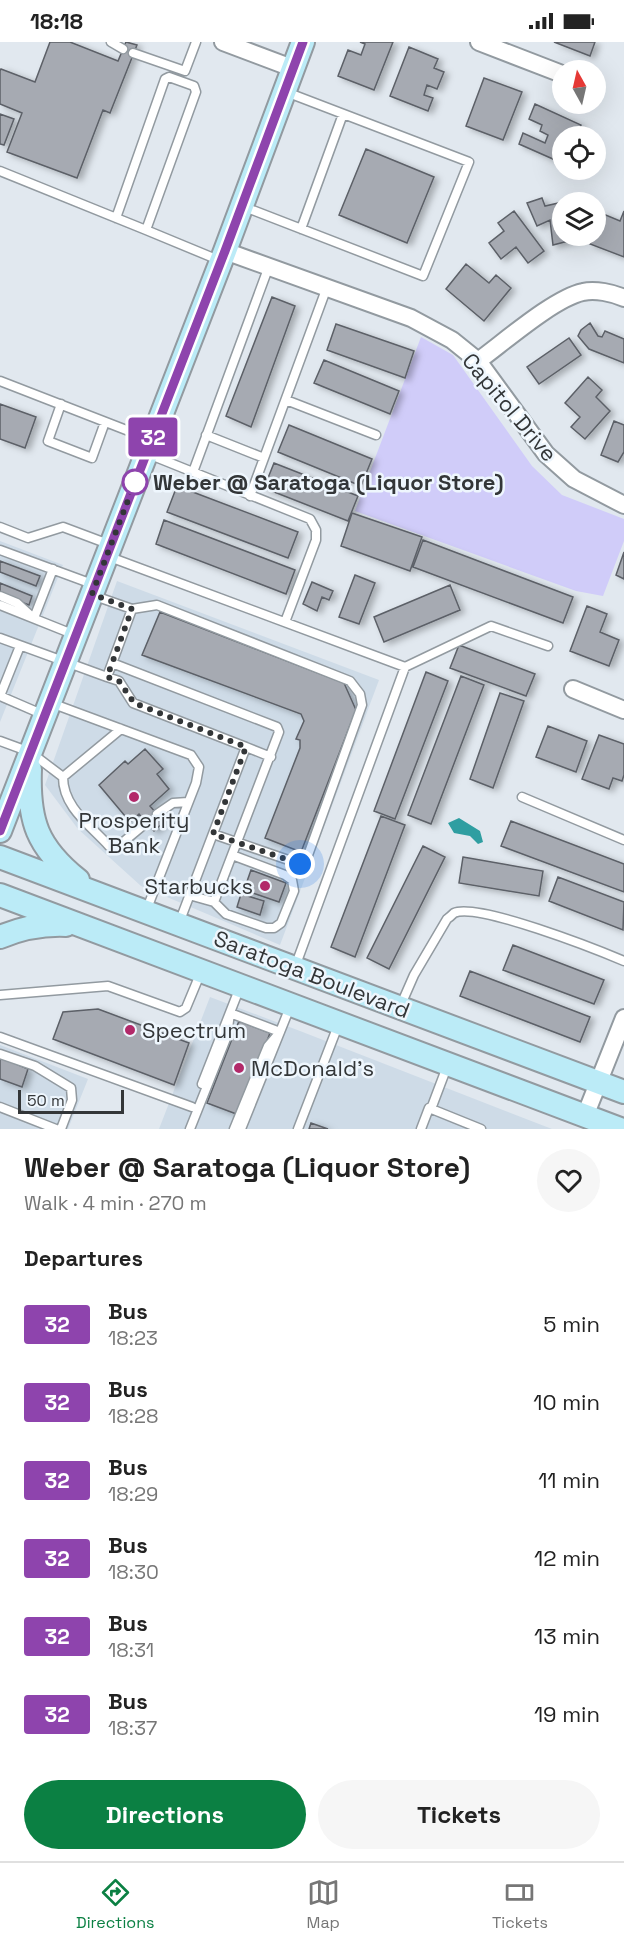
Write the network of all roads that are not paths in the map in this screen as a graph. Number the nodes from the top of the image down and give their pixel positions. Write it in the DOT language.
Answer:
graph roads {
  1 [pos="111,42"];
  2 [pos="196,42"];
  3 [pos="223,42"];
  4 [pos="303,42"];
  5 [pos="479,42"];
  6 [pos="123,49"];
  7 [pos="133,53"];
  8 [pos="292,68"];
  9 [pos="185,71"];
  10 [pos="552,71"];
  11 [pos="182,82"];
  12 [pos="284,91"];
  13 [pos="344,114"];
  14 [pos="0,171"];
  15 [pos="242,206"];
  16 [pos="116,218"];
  17 [pos="301,229"];
  18 [pos="146,230"];
  19 [pos="223,256"];
  20 [pos="269,266"];
  21 [pos="327,287"];
  22 [pos="624,298"];
  23 [pos="478,361"];
  24 [pos="0,381"];
  25 [pos="286,399"];
  26 [pos="61,404"];
  27 [pos="105,422"];
  28 [pos="206,435"];
  29 [pos="376,435"];
  30 [pos="149,447"];
  31 [pos="264,458"];
  32 [pos="193,472"];
  33 [pos="250,496"];
  34 [pos="624,505"];
  35 [pos="0,527"];
  36 [pos="0,550"];
  37 [pos="109,550"];
  38 [pos="53,569"];
  39 [pos="94,590"];
  40 [pos="0,596"];
  41 [pos="0,605"];
  42 [pos="132,609"];
  43 [pos="34,618"];
  44 [pos="285,622"];
  45 [pos="76,635"];
  46 [pos="0,638"];
  47 [pos="20,646"];
  48 [pos="548,646"];
  49 [pos="65,663"];
  50 [pos="112,663"];
  51 [pos="405,667"];
  52 [pos="107,677"];
  53 [pos="573,689"];
  54 [pos="0,696"];
  55 [pos="47,709"];
  56 [pos="624,710"];
  57 [pos="121,729"];
  58 [pos="0,741"];
  59 [pos="246,747"];
  60 [pos="30,752"];
  61 [pos="271,757"];
  62 [pos="63,777"];
  63 [pos="0,784"];
  64 [pos="522,797"];
  65 [pos="188,802"];
  66 [pos="157,814"];
  67 [pos="146,823"];
  68 [pos="0,831"];
  69 [pos="213,834"];
  70 [pos="624,840"];
  71 [pos="237,843"];
  72 [pos="232,855"];
  73 [pos="0,857"];
  74 [pos="90,891"];
  75 [pos="0,895"];
  76 [pos="189,895"];
  77 [pos="213,902"];
  78 [pos="146,912"];
  79 [pos="178,924"];
  80 [pos="79,925"];
  81 [pos="0,937"];
  82 [pos="624,961"];
  83 [pos="295,968"];
  84 [pos="201,971"];
  85 [pos="240,986"];
  86 [pos="0,995"];
  87 [pos="291,1005"];
  88 [pos="400,1007"];
  89 [pos="230,1012"];
  90 [pos="624,1018"];
  91 [pos="339,1023"];
  92 [pos="280,1032"];
  93 [pos="0,1037"];
  94 [pos="0,1053"];
  95 [pos="448,1064"];
  96 [pos="599,1082"];
  97 [pos="624,1092"];
  98 [pos="0,1107"];
  99 [pos="192,1107"];
  100 [pos="431,1109"];
  101 [pos="584,1119"];
  102 [pos="191,1125"];
  103 [pos="56,1129"];
  104 [pos="61,1129"];
  105 [pos="184,1129"];
  106 [pos="199,1129"];
  107 [pos="234,1129"];
  108 [pos="241,1129"];
  109 [pos="298,1129"];
  110 [pos="421,1129"];
  111 [pos="482,1129"];
  112 [pos="620,1129"];
  1 -- 6 [label="lane"];
  2 -- 9 [label="lane"];
  3 -- 8 [label="street"];
  4 -- 8 [label="main road"];
  5 -- 10 [label="street"];
  7 -- 9 [label="lane"];
  8 -- 12 [label="main road"];
  9 -- 11 [label="lane"];
  11 -- 16 [label="lane"];
  11 -- 18 [label="lane"];
  12 -- 13 [label="lane"];
  12 -- 15 [label="main road"];
  13 -- 17 [label="lane"];
  13 -- 17 [label="lane"];
  14 -- 16 [label="lane"];
  15 -- 17 [label="lane"];
  15 -- 19 [label="main road"];
  16 -- 18 [label="lane"];
  18 -- 19 [label="lane"];
  19 -- 20 [label="street, Capitol Drive"];
  19 -- 30 [label="main road"];
  20 -- 21 [label="street, Capitol Drive"];
  20 -- 28 [label="lane"];
  21 -- 23 [label="street, Capitol Drive"];
  21 -- 25 [label="lane"];
  22 -- 23 [label="street"];
  23 -- 34 [label="street, Capitol Drive"];
  24 -- 26 [label="lane"];
  25 -- 29 [label="lane"];
  25 -- 31 [label="lane"];
  26 -- 27 [label="lane"];
  26 -- 27 [label="lane"];
  27 -- 30 [label="lane"];
  28 -- 31 [label="lane"];
  28 -- 32 [label="lane"];
  30 -- 32 [label="lane"];
  30 -- 37 [label="main road"];
  31 -- 33 [label="lane"];
  32 -- 33 [label="lane"];
  33 -- 44 [label="lane"];
  35 -- 37 [label="lane"];
  36 -- 38 [label="lane"];
  37 -- 39 [label="main road"];
  37 -- 44 [label="lane"];
  38 -- 39 [label="lane"];
  38 -- 43 [label="lane"];
  39 -- 42 [label="lane"];
  39 -- 45 [label="main road"];
  40 -- 43 [label="lane"];
  41 -- 43 [label="lane"];
  42 -- 50 [label="lane"];
  42 -- 71 [label="lane"];
  43 -- 45 [label="lane"];
  44 -- 51 [label="lane"];
  45 -- 49 [label="main road"];
  46 -- 47 [label="lane"];
  47 -- 49 [label="lane"];
  47 -- 54 [label="lane"];
  48 -- 51 [label="lane"];
  49 -- 52 [label="lane"];
  49 -- 55 [label="main road"];
  50 -- 52 [label="lane"];
  50 -- 61 [label="lane"];
  51 -- 83 [label="lane"];
  52 -- 59 [label="lane"];
  53 -- 56 [label="street"];
  54 -- 55 [label="lane"];
  55 -- 57 [label="lane"];
  55 -- 60 [label="main road"];
  57 -- 62 [label="lane"];
  57 -- 65 [label="lane"];
  58 -- 60 [label="lane"];
  59 -- 61 [label="lane"];
  59 -- 69 [label="lane"];
  60 -- 62 [label="lane"];
  60 -- 63 [label="main road"];
  60 -- 68 [label="main road"];
  60 -- 74 [label="main road"];
  61 -- 71 [label="lane"];
  62 -- 67 [label="lane"];
  64 -- 70 [label="lane"];
  65 -- 66 [label="lane"];
  65 -- 78 [label="lane"];
  69 -- 71 [label="lane"];
  69 -- 76 [label="lane"];
  71 -- 72 [label="lane"];
  72 -- 77 [label="lane"];
  72 -- 77 [label="lane"];
  73 -- 74 [label="main road, Saratoga Boulevard"];
  74 -- 78 [label="main road, Saratoga Boulevard"];
  75 -- 80 [label="main road, Saratoga Boulevard"];
  76 -- 77 [label="lane"];
  76 -- 79 [label="lane"];
  78 -- 79 [label="main road, Saratoga Boulevard"];
  79 -- 83 [label="main road, Saratoga Boulevard"];
  80 -- 81 [label="main road"];
  80 -- 84 [label="main road, Saratoga Boulevard"];
  82 -- 88 [label="lane"];
  83 -- 88 [label="main road, Saratoga Boulevard"];
  84 -- 85 [label="main road, Saratoga Boulevard"];
  84 -- 86 [label="lane"];
  85 -- 87 [label="main road, Saratoga Boulevard"];
  85 -- 89 [label="lane"];
  87 -- 91 [label="main road, Saratoga Boulevard"];
  87 -- 92 [label="lane"];
  88 -- 96 [label="main road, Saratoga Boulevard"];
  89 -- 92 [label="lane"];
  89 -- 99 [label="lane"];
  89 -- 102 [label="lane"];
  90 -- 96 [label="street"];
  91 -- 95 [label="main road, Saratoga Boulevard"];
  91 -- 109 [label="lane"];
  92 -- 107 [label="lane"];
  92 -- 108 [label="lane"];
  93 -- 99 [label="lane"];
  94 -- 104 [label="lane"];
  95 -- 100 [label="lane"];
  95 -- 101 [label="main road, Saratoga Boulevard"];
  96 -- 97 [label="main road, Saratoga Boulevard"];
  96 -- 101 [label="street"];
  98 -- 103 [label="lane"];
  99 -- 105 [label="lane"];
  100 -- 110 [label="lane"];
  100 -- 111 [label="lane"];
  101 -- 112 [label="main road, Saratoga Boulevard"];
  102 -- 106 [label="lane"];
}
